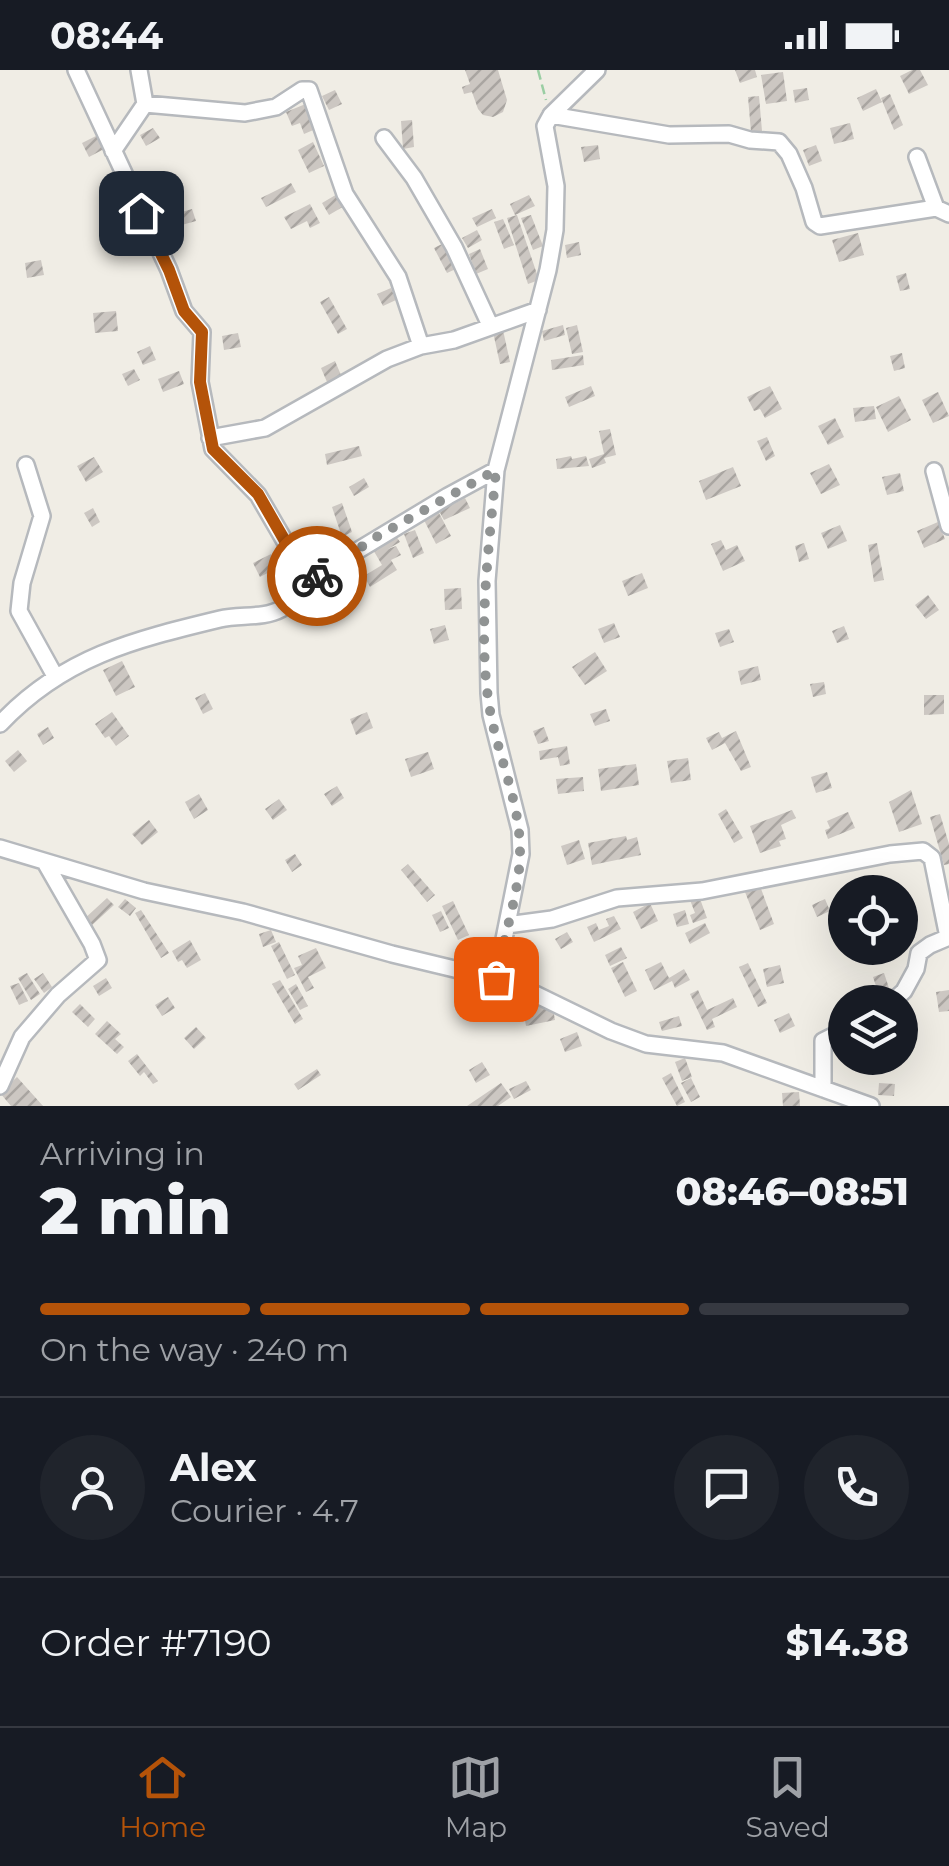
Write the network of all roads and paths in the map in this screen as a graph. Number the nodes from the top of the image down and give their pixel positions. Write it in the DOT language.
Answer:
graph roads {
  1 [pos="76,70"];
  2 [pos="139,70"];
  3 [pos="538,70"];
  4 [pos="596,70"];
  5 [pos="146,104"];
  6 [pos="551,116"];
  7 [pos="384,138"];
  8 [pos="112,151"];
  9 [pos="916,157"];
  10 [pos="942,211"];
  11 [pos="538,310"];
  12 [pos="490,324"];
  13 [pos="421,346"];
  14 [pos="210,438"];
  15 [pos="26,465"];
  16 [pos="496,470"];
  17 [pos="934,470"];
  18 [pos="949,526"];
  19 [pos="308,581"];
  20 [pos="55,676"];
  21 [pos="0,724"];
  22 [pos="0,848"];
  23 [pos="46,864"];
  24 [pos="507,925"];
  25 [pos="948,937"];
  26 [pos="496,979"];
  27 [pos="907,985"];
  28 [pos="828,1038"];
  29 [pos="0,1086"];
  30 [pos="824,1089"];
  31 [pos="837,1100"];
  32 [pos="871,1106"];
  1 -- 8 [label="street"];
  2 -- 5 [label="street"];
  3 -- 6 [label="path"];
  4 -- 6 [label="street"];
  5 -- 8 [label="street"];
  5 -- 13 [label="street"];
  6 -- 10 [label="street"];
  6 -- 11 [label="street"];
  7 -- 12 [label="street"];
  8 -- 14 [label="street"];
  9 -- 10 [label="street"];
  11 -- 12 [label="street"];
  11 -- 16 [label="street"];
  12 -- 13 [label="street"];
  13 -- 14 [label="street"];
  14 -- 19 [label="street"];
  15 -- 20 [label="street"];
  16 -- 19 [label="street"];
  16 -- 24 [label="street"];
  17 -- 18 [label="street"];
  19 -- 20 [label="street"];
  20 -- 21 [label="street"];
  22 -- 23 [label="street"];
  23 -- 26 [label="street"];
  23 -- 29 [label="street"];
  24 -- 25 [label="street"];
  24 -- 26 [label="street"];
  25 -- 27 [label="street"];
  26 -- 30 [label="street"];
  28 -- 30 [label="street"];
  30 -- 31 [label="street"];
  31 -- 32 [label="street"];
}
